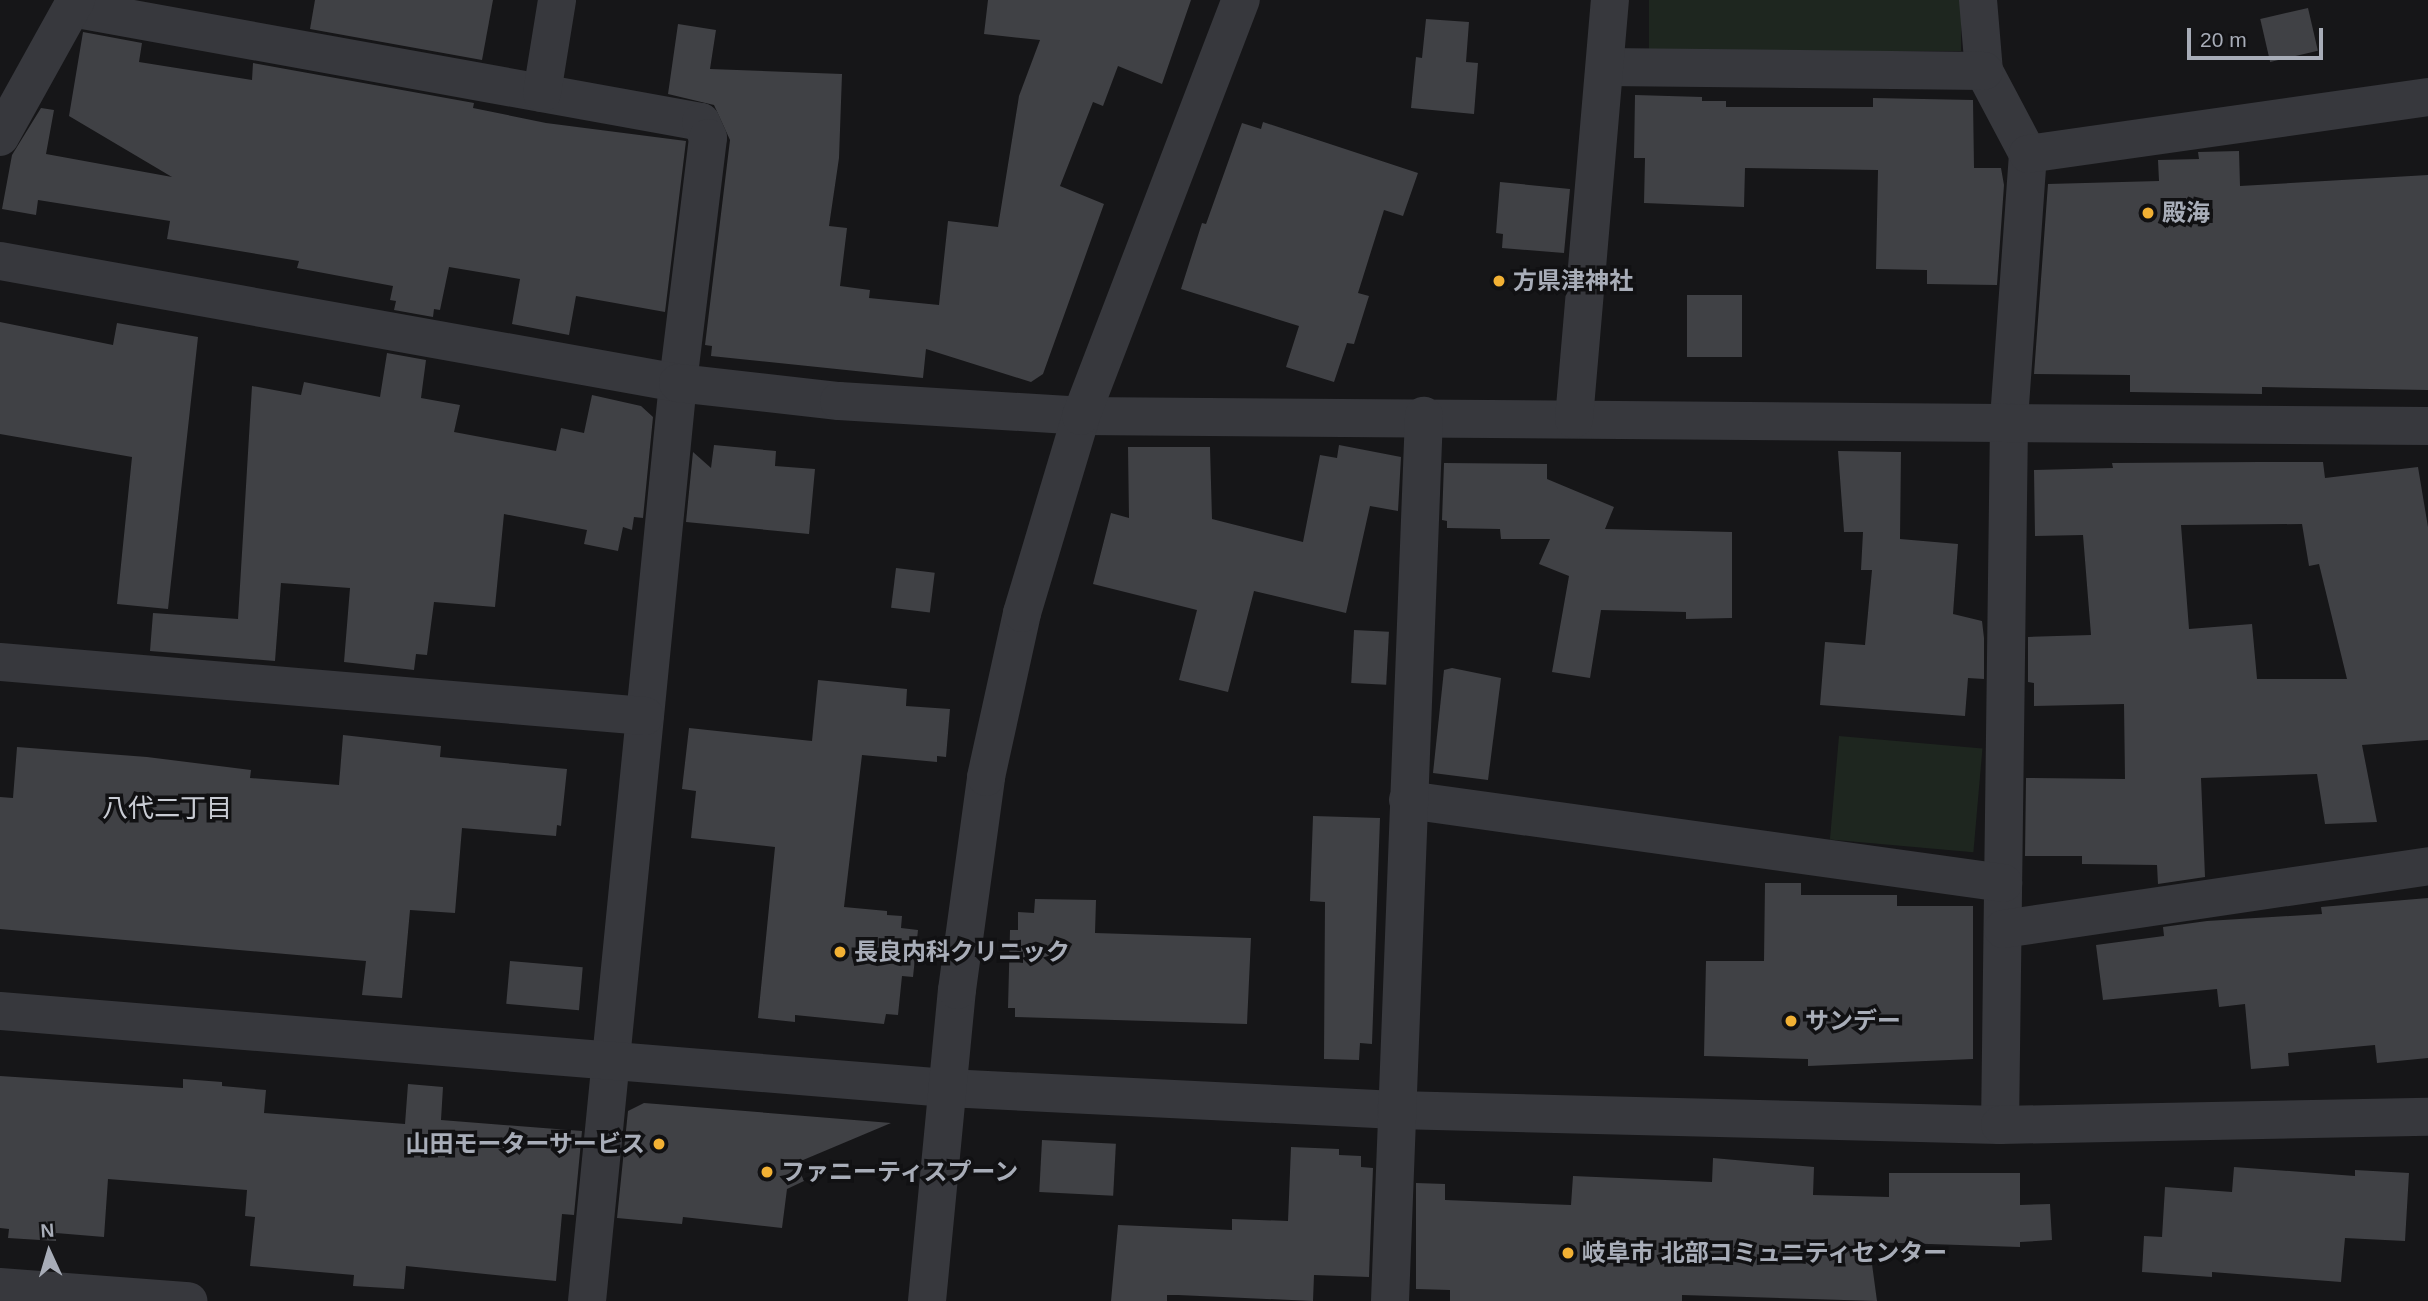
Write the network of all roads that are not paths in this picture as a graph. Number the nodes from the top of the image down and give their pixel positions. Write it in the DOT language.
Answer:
graph roads {
  1 [pos="557,0"];
  2 [pos="1241,0"];
  3 [pos="1610,0"];
  4 [pos="1978,0"];
  5 [pos="74,4"];
  6 [pos="1605,67"];
  7 [pos="1984,71"];
  8 [pos="542,93"];
  9 [pos="2428,97"];
  10 [pos="0,137"];
  11 [pos="2028,154"];
  12 [pos="0,261"];
  13 [pos="678,383"];
  14 [pos="1081,416"];
  15 [pos="1424,416"];
  16 [pos="1574,419"];
  17 [pos="2009,422"];
  18 [pos="2428,426"];
  19 [pos="0,662"];
  20 [pos="645,716"];
  21 [pos="1408,800"];
  22 [pos="2428,866"];
  23 [pos="2003,883"];
  24 [pos="2003,929"];
  25 [pos="0,1011"];
  26 [pos="610,1063"];
  27 [pos="947,1088"];
  28 [pos="1396,1110"];
  29 [pos="2428,1116"];
  30 [pos="2000,1125"];
  31 [pos="0,1287"];
  32 [pos="188,1301"];
  33 [pos="587,1301"];
  34 [pos="927,1301"];
  35 [pos="1390,1301"];
  1 -- 8 [label="street"];
  2 -- 14 [label="street"];
  3 -- 6 [label="street"];
  4 -- 7 [label="street"];
  5 -- 8 [label="street"];
  5 -- 10 [label="street"];
  6 -- 7 [label="street"];
  6 -- 16 [label="street"];
  7 -- 11 [label="street"];
  8 -- 13 [label="street"];
  9 -- 11 [label="street"];
  11 -- 17 [label="street"];
  12 -- 13 [label="street"];
  13 -- 14 [label="street"];
  13 -- 20 [label="street"];
  14 -- 15 [label="street"];
  14 -- 27 [label="street"];
  15 -- 16 [label="street"];
  15 -- 21 [label="street"];
  16 -- 17 [label="street"];
  17 -- 18 [label="street"];
  17 -- 23 [label="street"];
  19 -- 20 [label="street"];
  20 -- 26 [label="street"];
  21 -- 23 [label="street"];
  21 -- 28 [label="street"];
  22 -- 24 [label="street"];
  23 -- 24 [label="street"];
  24 -- 30 [label="street"];
  25 -- 26 [label="street"];
  26 -- 27 [label="street"];
  26 -- 33 [label="street"];
  27 -- 28 [label="street"];
  27 -- 34 [label="street"];
  28 -- 30 [label="street"];
  28 -- 35 [label="street"];
  29 -- 30 [label="street"];
  31 -- 32 [label="street"];
}
